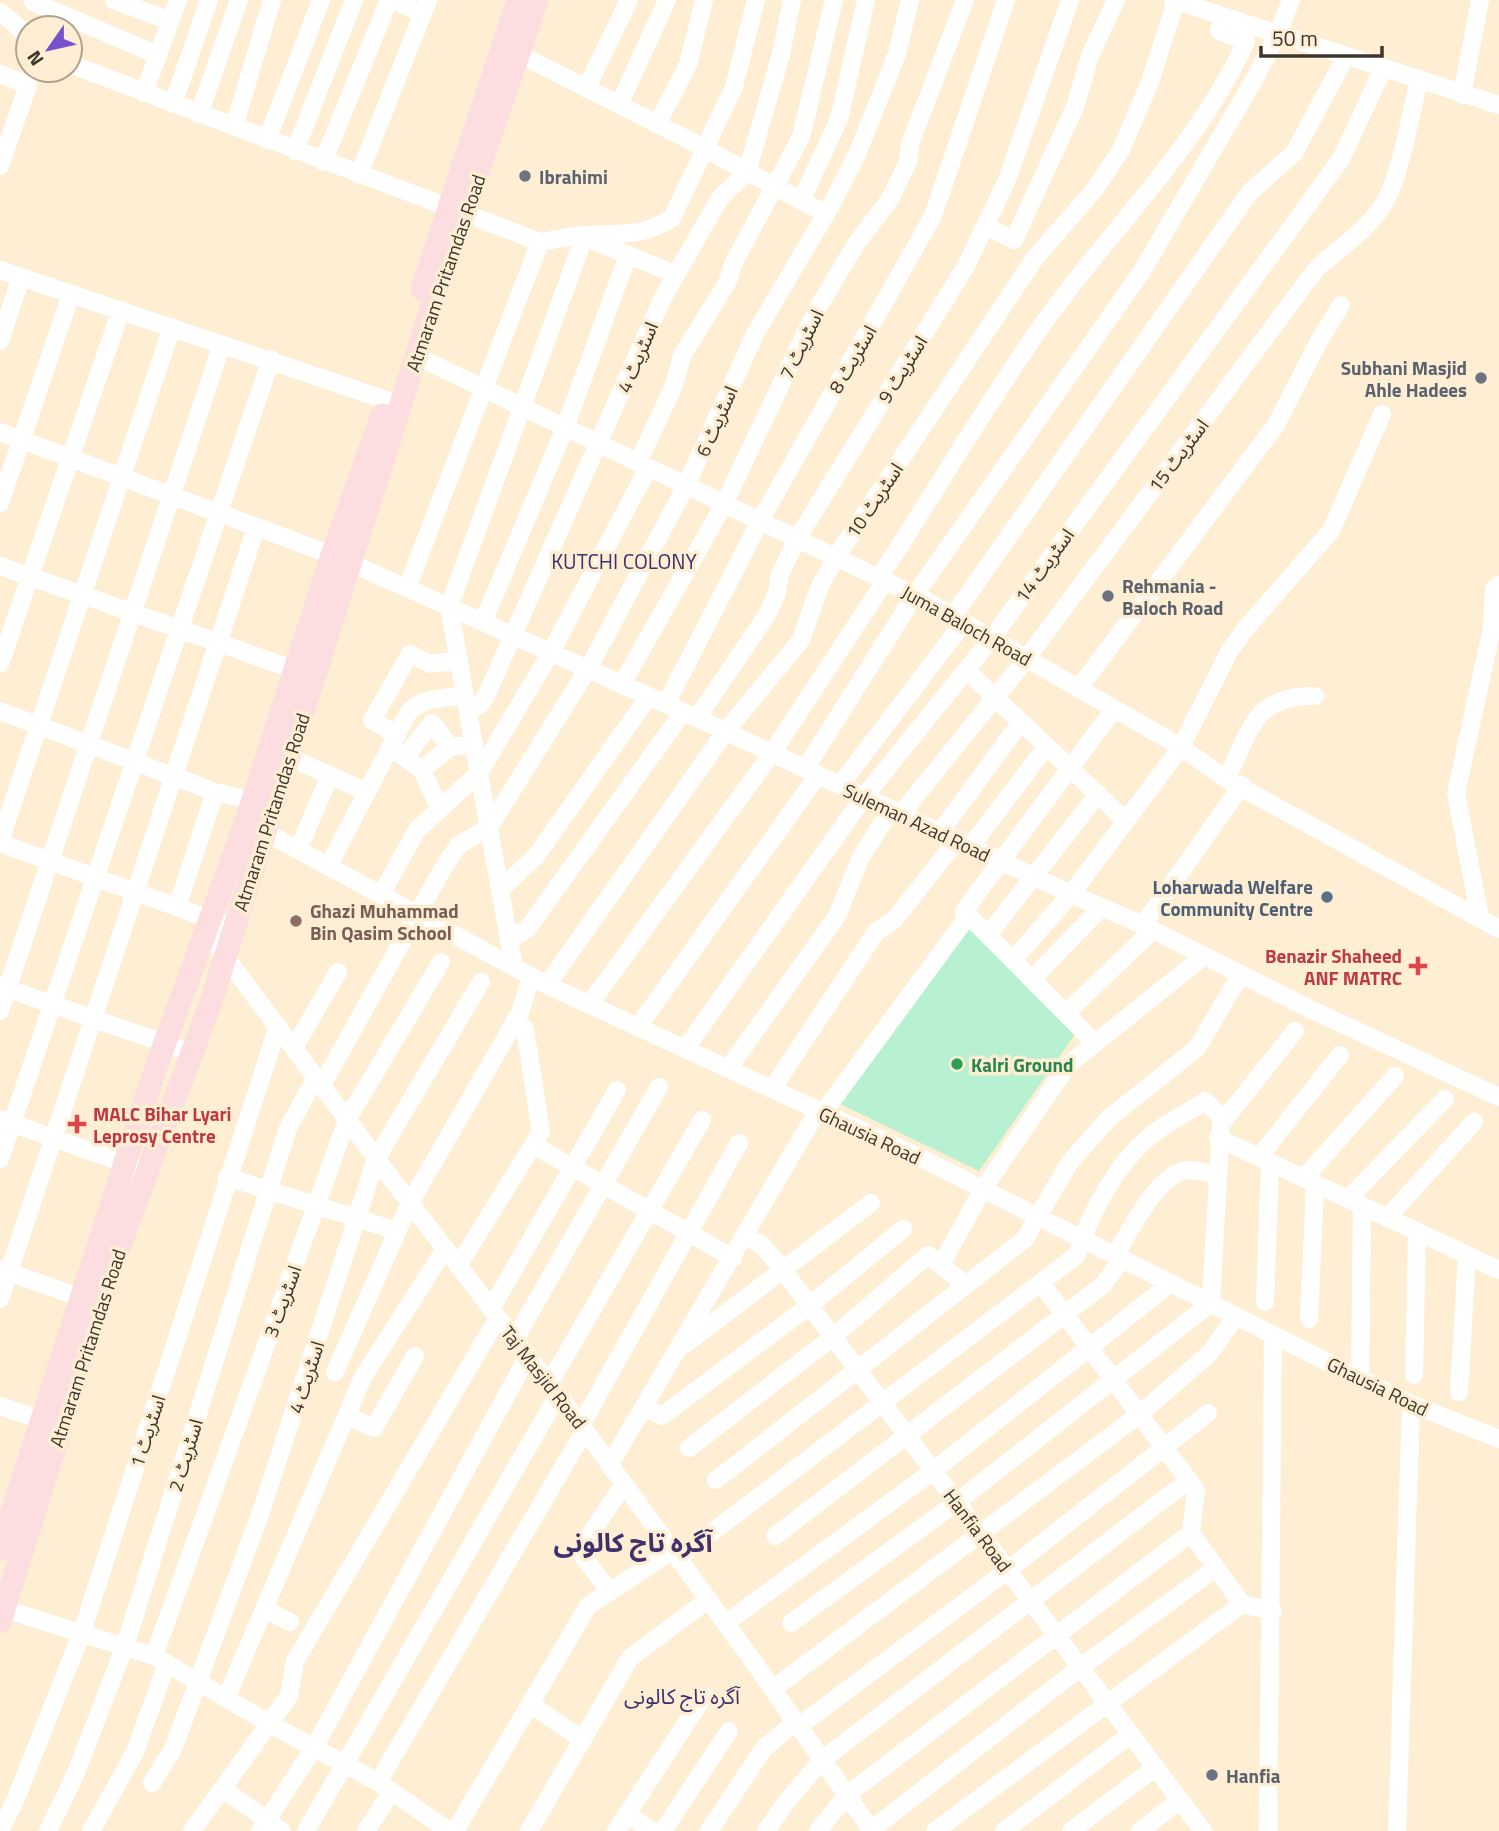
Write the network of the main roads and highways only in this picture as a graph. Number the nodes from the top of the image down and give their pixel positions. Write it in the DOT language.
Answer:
graph roads {
  1 [pos="517,0"];
  2 [pos="537,0"];
  3 [pos="511,51"];
  4 [pos="455,212"];
  5 [pos="394,402"];
  6 [pos="305,673"];
  7 [pos="255,818"];
  8 [pos="89,1301"];
  9 [pos="6,1545"];
  10 [pos="2,1616"];
  1 -- 3 [label="main road, Atmaram Pritamdas Road"];
  2 -- 3 [label="main road, Atmaram Pritamdas Road"];
  3 -- 4 [label="main road, Atmaram Pritamdas Road"];
  4 -- 5 [label="main road, Atmaram Pritamdas Road"];
  4 -- 5 [label="main road, Atmaram Pritamdas Road"];
  5 -- 6 [label="main road, Atmaram Pritamdas Road"];
  6 -- 7 [label="main road, Atmaram Pritamdas Road"];
  6 -- 7 [label="main road, Atmaram Pritamdas Road"];
  7 -- 8 [label="main road, Atmaram Pritamdas Road"];
  7 -- 8 [label="main road, Atmaram Pritamdas Road"];
  8 -- 9 [label="main road, Atmaram Pritamdas Road"];
  9 -- 10 [label="main road, Atmaram Pritamdas Road"];
}
